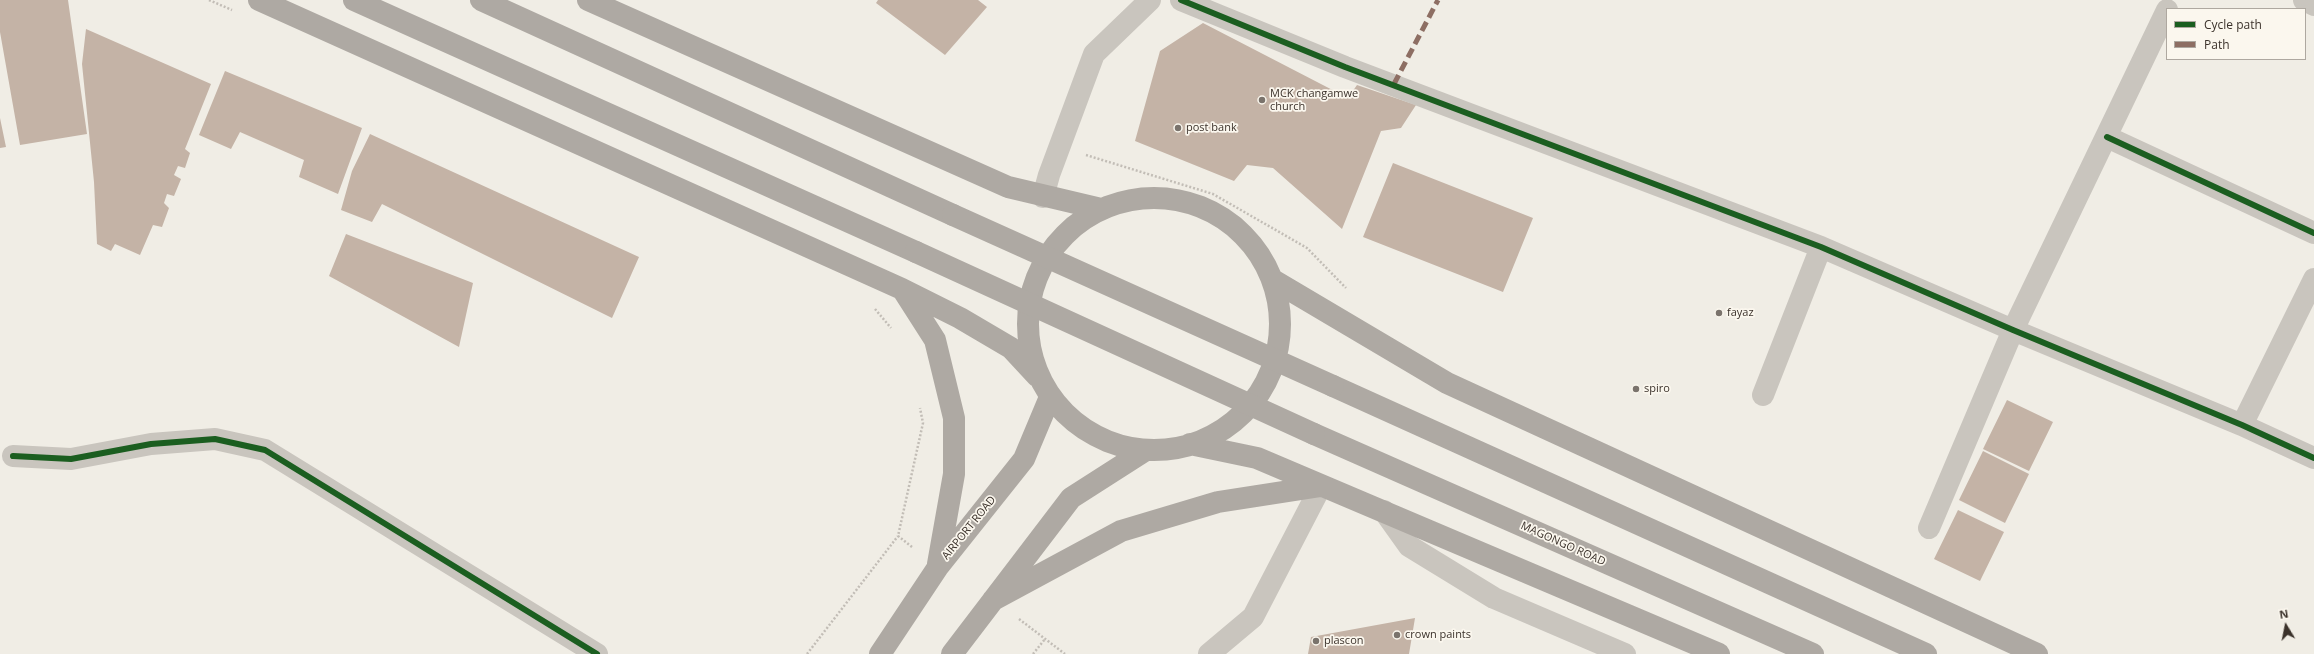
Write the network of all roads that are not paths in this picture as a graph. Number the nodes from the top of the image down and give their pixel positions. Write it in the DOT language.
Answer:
graph roads {
  1 [pos="259,0"];
  2 [pos="354,0"];
  3 [pos="481,0"];
  4 [pos="588,0"];
  5 [pos="1150,0"];
  6 [pos="1181,0"];
  7 [pos="2304,0"];
  8 [pos="2314,5"];
  9 [pos="2166,11"];
  10 [pos="2107,136"];
  11 [pos="1043,197"];
  12 [pos="1101,209"];
  13 [pos="2314,233"];
  14 [pos="1821,247"];
  15 [pos="2314,279"];
  16 [pos="1273,280"];
  17 [pos="902,289"];
  18 [pos="2013,330"];
  19 [pos="1037,376"];
  20 [pos="1763,395"];
  21 [pos="1050,397"];
  22 [pos="2242,425"];
  23 [pos="1190,444"];
  24 [pos="1146,450"];
  25 [pos="13,456"];
  26 [pos="2314,458"];
  27 [pos="1321,486"];
  28 [pos="1384,511"];
  29 [pos="1929,528"];
  30 [pos="938,567"];
  31 [pos="993,600"];
  32 [pos="596,654"];
  33 [pos="880,654"];
  34 [pos="952,654"];
  35 [pos="1209,654"];
  36 [pos="1624,654"];
  37 [pos="1719,654"];
  38 [pos="1813,654"];
  39 [pos="1926,654"];
  40 [pos="2037,654"];
  1 -- 17 [label="main road"];
  2 -- 38 [label="main road, MAGONGO ROAD, bridge"];
  3 -- 39 [label="main road, bridge"];
  4 -- 11 [label="main road"];
  5 -- 11 [label="street"];
  6 -- 14 [label="street"];
  7 -- 8 [label="street"];
  9 -- 10 [label="street"];
  10 -- 13 [label="street"];
  10 -- 18 [label="street"];
  11 -- 12 [label="main road"];
  12 -- 16 [label="main road"];
  12 -- 19 [label="main road"];
  14 -- 18 [label="street"];
  14 -- 20 [label="street"];
  15 -- 22 [label="street"];
  16 -- 23 [label="main road"];
  16 -- 40 [label="main road"];
  17 -- 19 [label="main road"];
  17 -- 30 [label="main road"];
  18 -- 22 [label="street"];
  18 -- 29 [label="street"];
  19 -- 21 [label="main road"];
  21 -- 24 [label="main road"];
  21 -- 30 [label="main road, AIRPORT ROAD"];
  22 -- 26 [label="street"];
  23 -- 24 [label="main road"];
  23 -- 27 [label="main road"];
  24 -- 31 [label="main road"];
  25 -- 32 [label="street"];
  27 -- 28 [label="main road"];
  27 -- 31 [label="main road"];
  27 -- 35 [label="street"];
  28 -- 36 [label="street"];
  28 -- 37 [label="main road"];
  30 -- 33 [label="main road, AIRPORT ROAD"];
  31 -- 34 [label="main road"];
}
